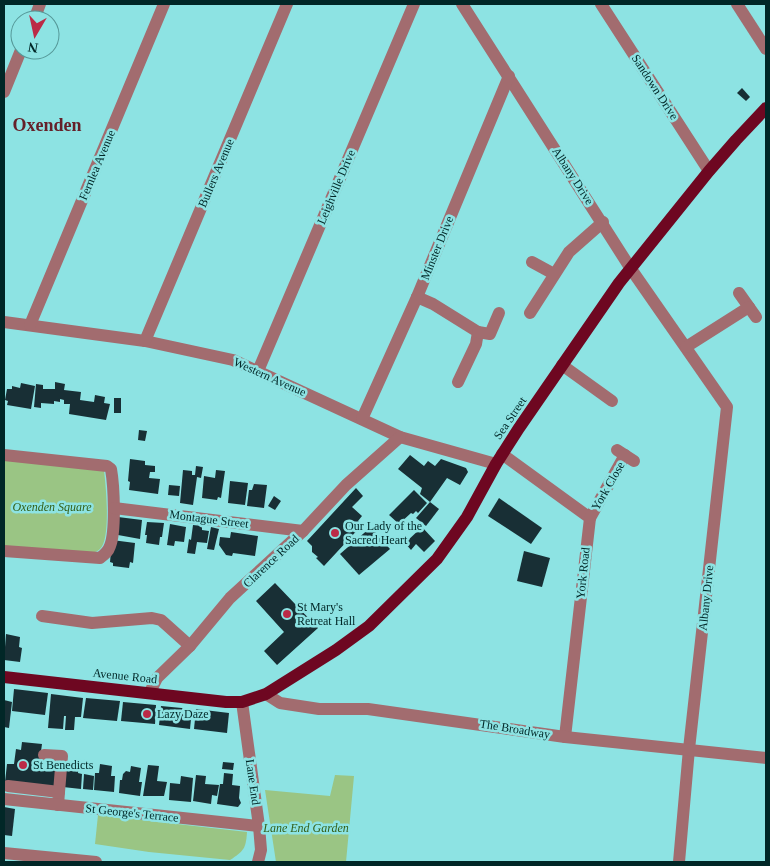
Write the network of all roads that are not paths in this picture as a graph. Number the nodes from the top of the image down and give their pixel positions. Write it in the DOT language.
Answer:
graph roads {
  1 [pos="164,4"];
  2 [pos="287,4"];
  3 [pos="414,4"];
  4 [pos="462,4"];
  5 [pos="601,4"];
  6 [pos="737,4"];
  7 [pos="766,50"];
  8 [pos="17,60"];
  9 [pos="509,76"];
  10 [pos="4,92"];
  11 [pos="766,109"];
  12 [pos="709,171"];
  13 [pos="603,222"];
  14 [pos="532,262"];
  15 [pos="631,269"];
  16 [pos="554,274"];
  17 [pos="740,293"];
  18 [pos="417,298"];
  19 [pos="499,313"];
  20 [pos="530,313"];
  21 [pos="4,322"];
  22 [pos="30,325"];
  23 [pos="478,332"];
  24 [pos="145,341"];
  25 [pos="686,347"];
  26 [pos="562,364"];
  27 [pos="258,371"];
  28 [pos="458,382"];
  29 [pos="612,401"];
  30 [pos="362,419"];
  31 [pos="400,437"];
  32 [pos="4,455"];
  33 [pos="625,455"];
  34 [pos="499,459"];
  35 [pos="114,508"];
  36 [pos="590,518"];
  37 [pos="303,531"];
  38 [pos="4,550"];
  39 [pos="42,616"];
  40 [pos="190,646"];
  41 [pos="4,677"];
  42 [pos="150,692"];
  43 [pos="266,694"];
  44 [pos="242,702"];
  45 [pos="565,737"];
  46 [pos="689,748"];
  47 [pos="44,755"];
  48 [pos="766,758"];
  49 [pos="8,786"];
  50 [pos="59,792"];
  51 [pos="4,799"];
  52 [pos="58,805"];
  53 [pos="259,826"];
  54 [pos="4,852"];
  55 [pos="96,862"];
  56 [pos="258,862"];
  57 [pos="679,862"];
  1 -- 22 [label="street, Fernlea Avenue"];
  2 -- 24 [label="street, Bullers Avenue"];
  3 -- 27 [label="street, Leighville Drive"];
  4 -- 9 [label="street, Albany Drive"];
  5 -- 12 [label="street, Sandown Drive"];
  6 -- 7 [label="street"];
  8 -- 10 [label="street"];
  9 -- 13 [label="street, Albany Drive"];
  9 -- 18 [label="street, Minster Drive"];
  11 -- 12 [label="main road, Sea Street"];
  12 -- 15 [label="main road, Sea Street"];
  13 -- 15 [label="street, Albany Drive"];
  13 -- 16 [label="street"];
  14 -- 16 [label="street"];
  15 -- 25 [label="street, Albany Drive"];
  15 -- 26 [label="main road, Sea Street"];
  16 -- 20 [label="street"];
  17 -- 25 [label="street"];
  18 -- 23 [label="street"];
  18 -- 30 [label="street, Minster Drive"];
  19 -- 23 [label="street"];
  21 -- 22 [label="street, Western Avenue"];
  22 -- 24 [label="street, Western Avenue"];
  23 -- 28 [label="street"];
  24 -- 27 [label="street, Western Avenue"];
  25 -- 46 [label="street, Albany Drive"];
  26 -- 29 [label="street"];
  26 -- 34 [label="main road, Sea Street"];
  27 -- 30 [label="street, Western Avenue"];
  30 -- 31 [label="street, Western Avenue"];
  31 -- 34 [label="street, Western Avenue"];
  31 -- 37 [label="street, Clarence Road"];
  32 -- 35 [label="street"];
  33 -- 36 [label="street, York Close"];
  34 -- 36 [label="street"];
  34 -- 43 [label="main road, Sea Street"];
  35 -- 37 [label="street, Montague Street"];
  35 -- 38 [label="street"];
  36 -- 45 [label="street, York Road"];
  37 -- 40 [label="street, Clarence Road"];
  39 -- 40 [label="street"];
  40 -- 42 [label="street, Clarence Road"];
  41 -- 42 [label="main road, Avenue Road"];
  42 -- 44 [label="main road, Avenue Road"];
  43 -- 44 [label="main road, Sea Street"];
  43 -- 45 [label="street, The Broadway"];
  44 -- 53 [label="street, Lane End"];
  45 -- 46 [label="street, The Broadway"];
  46 -- 48 [label="street, The Broadway"];
  46 -- 57 [label="street, Albany Drive"];
  47 -- 50 [label="street"];
  49 -- 50 [label="street"];
  50 -- 52 [label="street"];
  51 -- 52 [label="street, St George's Terrace"];
  52 -- 53 [label="street, St George's Terrace"];
  53 -- 56 [label="street, Lane End"];
  54 -- 55 [label="street"];
}
